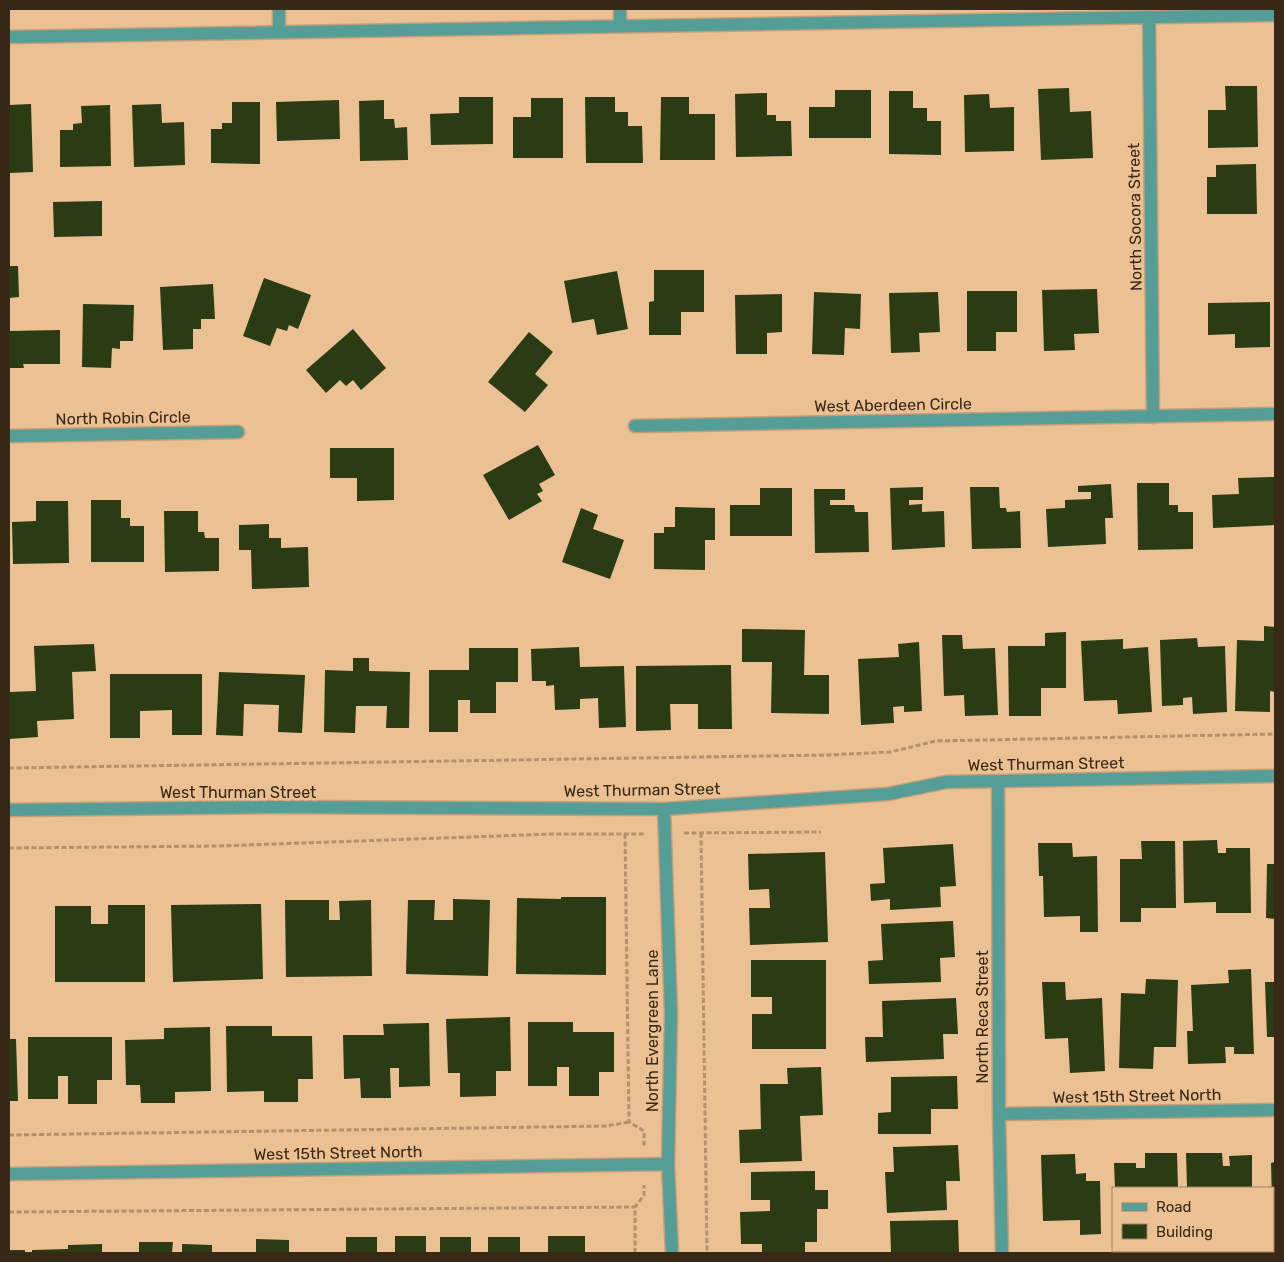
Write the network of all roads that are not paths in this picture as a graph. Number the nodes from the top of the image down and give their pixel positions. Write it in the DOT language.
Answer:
graph roads {
  1 [pos="279,9"];
  2 [pos="620,9"];
  3 [pos="960,15"];
  4 [pos="1275,15"];
  5 [pos="1149,17"];
  6 [pos="620,26"];
  7 [pos="279,32"];
  8 [pos="9,37"];
  9 [pos="1275,414"];
  10 [pos="1153,417"];
  11 [pos="635,426"];
  12 [pos="238,432"];
  13 [pos="9,436"];
  14 [pos="1275,776"];
  15 [pos="998,781"];
  16 [pos="664,809"];
  17 [pos="9,810"];
  18 [pos="1275,1110"];
  19 [pos="999,1114"];
  20 [pos="668,1164"];
  21 [pos="9,1174"];
  22 [pos="672,1253"];
  23 [pos="1002,1253"];
  1 -- 7 [label="street"];
  2 -- 6 [label="street"];
  3 -- 5 [label="street"];
  3 -- 6 [label="street"];
  4 -- 5 [label="street"];
  5 -- 10 [label="street, North Socora Street"];
  6 -- 7 [label="street"];
  7 -- 8 [label="street"];
  9 -- 10 [label="street, West Aberdeen Circle"];
  10 -- 11 [label="street, West Aberdeen Circle"];
  12 -- 13 [label="street, North Robin Circle"];
  14 -- 15 [label="street, West Thurman Street"];
  15 -- 16 [label="street, West Thurman Street"];
  15 -- 19 [label="street, North Reca Street"];
  16 -- 17 [label="street, West Thurman Street"];
  16 -- 20 [label="street, North Evergreen Lane"];
  18 -- 19 [label="street, West 15th Street North"];
  19 -- 23 [label="street, North Reca Street"];
  20 -- 21 [label="street, West 15th Street North"];
  20 -- 22 [label="street, North Evergreen Lane"];
}
